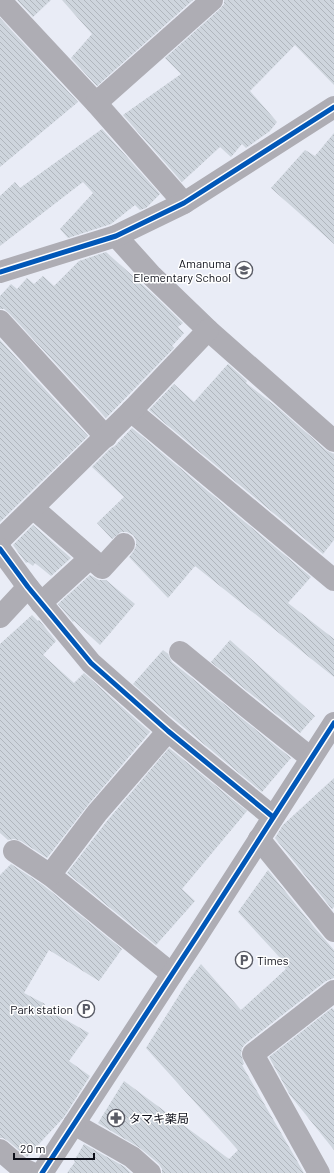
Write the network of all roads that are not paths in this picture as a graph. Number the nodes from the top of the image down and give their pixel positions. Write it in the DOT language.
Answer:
graph roads {
  1 [pos="0,0"];
  2 [pos="212,0"];
  3 [pos="96,104"];
  4 [pos="334,107"];
  5 [pos="184,202"];
  6 [pos="116,236"];
  7 [pos="0,272"];
  8 [pos="0,321"];
  9 [pos="208,330"];
  10 [pos="131,412"];
  11 [pos="106,437"];
  12 [pos="334,441"];
  13 [pos="33,508"];
  14 [pos="0,540"];
  15 [pos="124,544"];
  16 [pos="0,549"];
  17 [pos="90,558"];
  18 [pos="334,580"];
  19 [pos="35,595"];
  20 [pos="0,617"];
  21 [pos="180,652"];
  22 [pos="334,723"];
  23 [pos="168,730"];
  24 [pos="311,758"];
  25 [pos="273,817"];
  26 [pos="259,839"];
  27 [pos="14,851"];
  28 [pos="50,875"];
  29 [pos="334,931"];
  30 [pos="172,974"];
  31 [pos="334,991"];
  32 [pos="74,1124"];
  33 [pos="0,1150"];
  34 [pos="32,1173"];
  35 [pos="42,1173"];
  36 [pos="150,1173"];
  37 [pos="319,1173"];
  1 -- 3 [label="street"];
  2 -- 3 [label="street"];
  3 -- 5 [label="street"];
  4 -- 5 [label="street"];
  5 -- 6 [label="street"];
  6 -- 7 [label="street"];
  6 -- 9 [label="street"];
  8 -- 11 [label="street"];
  9 -- 10 [label="street"];
  9 -- 12 [label="street"];
  10 -- 11 [label="street"];
  10 -- 18 [label="street"];
  11 -- 13 [label="street"];
  13 -- 14 [label="street"];
  13 -- 17 [label="street"];
  15 -- 17 [label="street"];
  16 -- 19 [label="street"];
  17 -- 19 [label="street"];
  19 -- 20 [label="street"];
  19 -- 23 [label="street"];
  21 -- 24 [label="street"];
  22 -- 24 [label="street"];
  23 -- 25 [label="street"];
  23 -- 28 [label="street"];
  24 -- 25 [label="street"];
  25 -- 26 [label="street"];
  26 -- 29 [label="street"];
  26 -- 30 [label="street"];
  27 -- 28 [label="street"];
  28 -- 30 [label="street"];
  30 -- 32 [label="street"];
  31 -- 37 [label="street"];
  32 -- 35 [label="street"];
  32 -- 36 [label="street"];
  33 -- 34 [label="street"];
}
